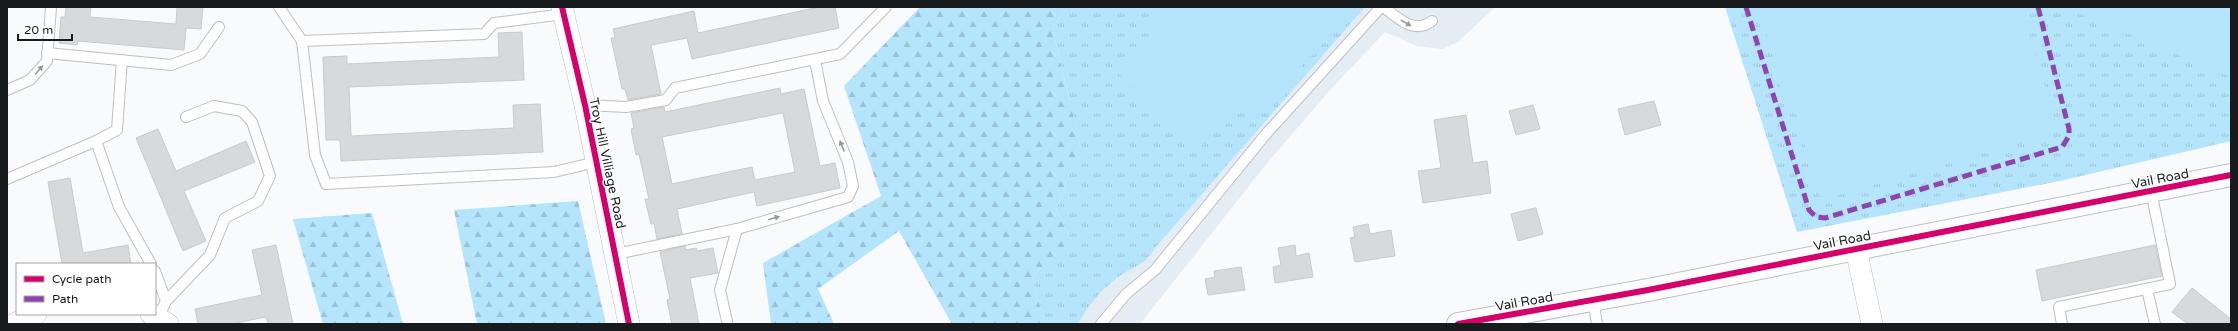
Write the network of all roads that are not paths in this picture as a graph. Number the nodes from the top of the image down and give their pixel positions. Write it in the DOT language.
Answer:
graph roads {
  1 [pos="51,7"];
  2 [pos="279,7"];
  3 [pos="886,7"];
  4 [pos="1382,7"];
  5 [pos="563,10"];
  6 [pos="1432,21"];
  7 [pos="219,27"];
  8 [pos="302,41"];
  9 [pos="47,53"];
  10 [pos="122,60"];
  11 [pos="815,60"];
  12 [pos="7,90"];
  13 [pos="585,105"];
  14 [pos="186,117"];
  15 [pos="96,141"];
  16 [pos="596,162"];
  17 [pos="2231,175"];
  18 [pos="7,179"];
  19 [pos="2151,191"];
  20 [pos="737,229"];
  21 [pos="1856,249"];
  22 [pos="616,254"];
  23 [pos="150,263"];
  24 [pos="156,278"];
  25 [pos="2147,289"];
  26 [pos="1593,299"];
  27 [pos="161,314"];
  28 [pos="35,315"];
  29 [pos="727,321"];
  30 [pos="14,324"];
  31 [pos="629,324"];
  32 [pos="1101,324"];
  33 [pos="1458,324"];
  34 [pos="1597,324"];
  35 [pos="1872,324"];
  36 [pos="2062,324"];
  37 [pos="2155,324"];
  1 -- 9 [label="lane"];
  2 -- 8 [label="lane"];
  3 -- 11 [label="lane"];
  4 -- 6 [label="lane, one-way"];
  4 -- 32 [label="lane"];
  5 -- 8 [label="lane"];
  5 -- 13 [label="street, Troy Hill Villiage Road"];
  7 -- 10 [label="lane"];
  8 -- 16 [label="lane"];
  9 -- 10 [label="lane"];
  12 -- 9 [label="lane, one-way"];
  10 -- 15 [label="lane"];
  11 -- 13 [label="lane"];
  20 -- 11 [label="lane, one-way"];
  13 -- 16 [label="street, Troy Hill Villiage Road"];
  14 -- 27 [label="lane"];
  15 -- 18 [label="lane"];
  15 -- 23 [label="lane"];
  16 -- 22 [label="street, Troy Hill Villiage Road"];
  17 -- 19 [label="street, Vail Road"];
  19 -- 21 [label="street, Vail Road"];
  19 -- 25 [label="lane"];
  20 -- 22 [label="lane"];
  20 -- 29 [label="lane"];
  21 -- 26 [label="street, Vail Road"];
  21 -- 35 [label="street"];
  22 -- 31 [label="street, Troy Hill Villiage Road"];
  24 -- 27 [label="lane"];
  25 -- 36 [label="lane"];
  25 -- 37 [label="lane"];
  26 -- 33 [label="street, Vail Road"];
  26 -- 34 [label="lane"];
  28 -- 30 [label="street"];
}
